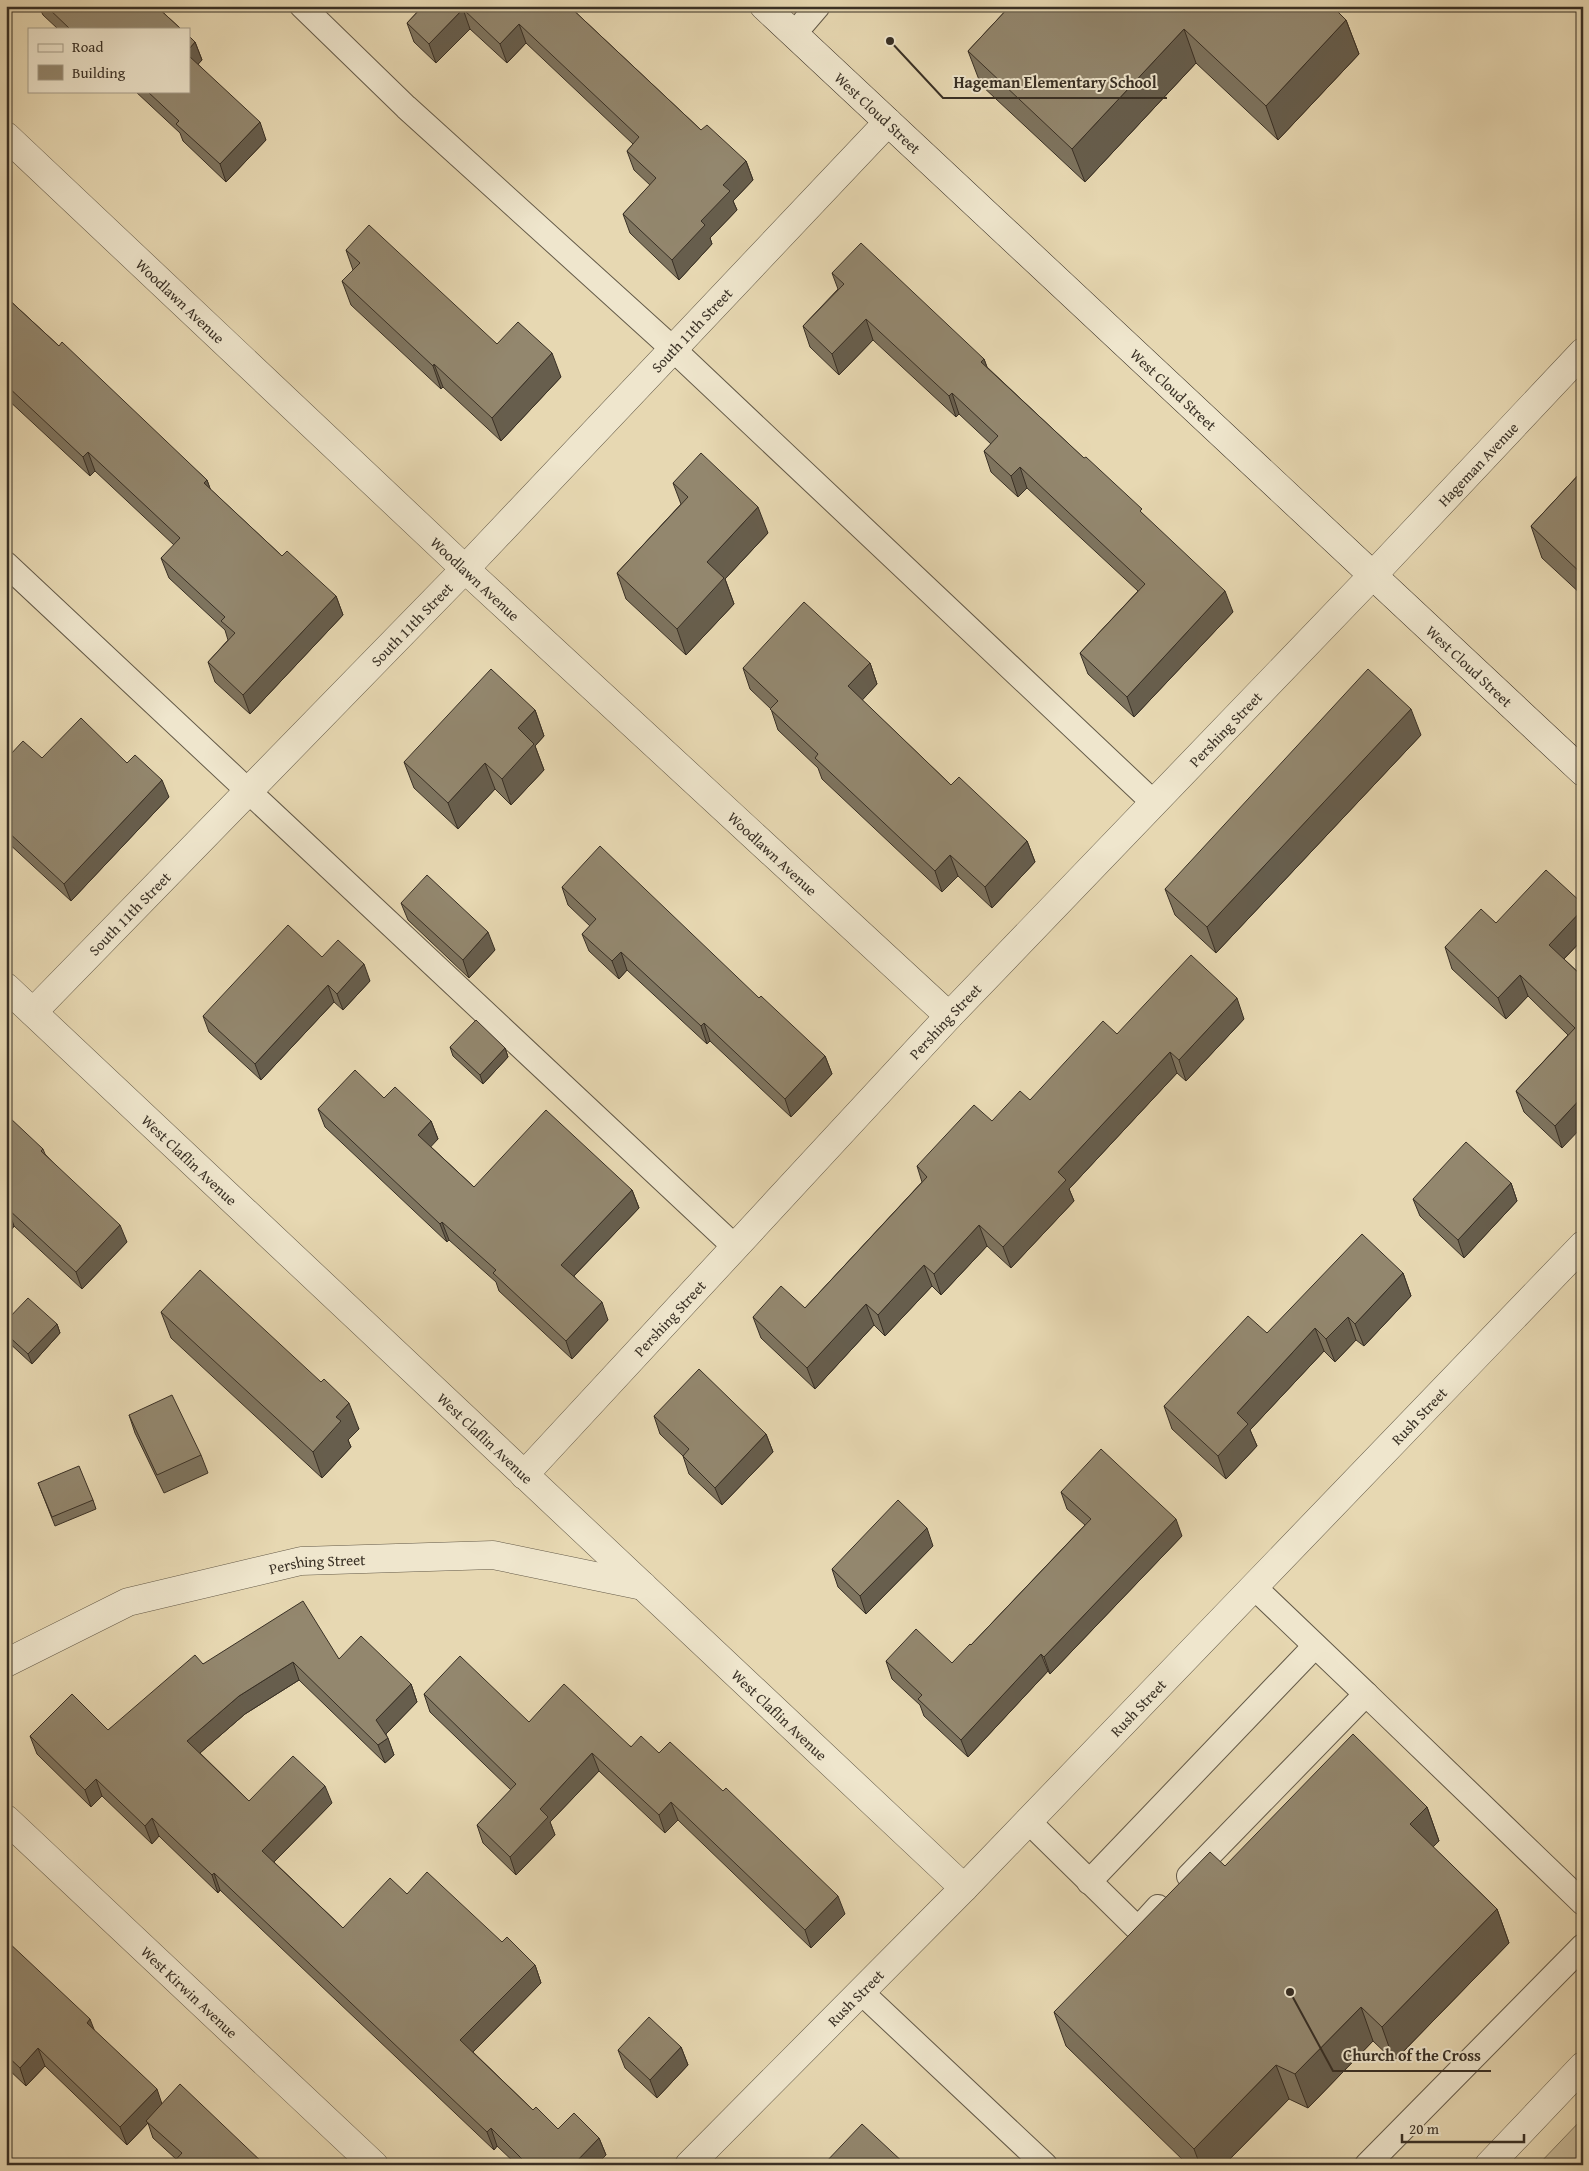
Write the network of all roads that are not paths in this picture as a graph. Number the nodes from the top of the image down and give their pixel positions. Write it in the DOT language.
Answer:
graph roads {
  1 [pos="302,6"];
  2 [pos="764,6"];
  3 [pos="818,6"];
  4 [pos="794,34"];
  5 [pos="888,122"];
  6 [pos="6,136"];
  7 [pos="673,349"];
  8 [pos="1583,352"];
  9 [pos="6,564"];
  10 [pos="465,569"];
  11 [pos="1373,575"];
  12 [pos="1583,772"];
  13 [pos="249,791"];
  14 [pos="1154,803"];
  15 [pos="6,987"];
  16 [pos="33,1012"];
  17 [pos="949,1016"];
  18 [pos="1583,1244"];
  19 [pos="735,1247"];
  20 [pos="524,1475"];
  21 [pos="643,1586"];
  22 [pos="1254,1587"];
  23 [pos="1315,1646"];
  24 [pos="6,1664"];
  25 [pos="1366,1694"];
  26 [pos="6,1819"];
  27 [pos="1028,1821"];
  28 [pos="1090,1882"];
  29 [pos="964,1888"];
  30 [pos="1583,1903"];
  31 [pos="1583,1946"];
  32 [pos="861,1992"];
  33 [pos="1583,2066"];
  34 [pos="374,2165"];
  35 [pos="689,2165"];
  36 [pos="1045,2165"];
  37 [pos="1367,2165"];
  38 [pos="1489,2165"];
  1 -- 7 [label="lane"];
  2 -- 4 [label="street, West Cloud Street"];
  3 -- 4 [label="lane"];
  4 -- 5 [label="street, West Cloud Street"];
  5 -- 7 [label="street, South 11th Street"];
  5 -- 11 [label="street, West Cloud Street"];
  6 -- 10 [label="street, Woodlawn Avenue"];
  7 -- 10 [label="street, South 11th Street"];
  7 -- 14 [label="lane"];
  8 -- 11 [label="street, Hageman Avenue"];
  9 -- 13 [label="lane"];
  10 -- 13 [label="street, South 11th Street"];
  10 -- 17 [label="street, Woodlawn Avenue"];
  11 -- 12 [label="street, West Cloud Street"];
  11 -- 14 [label="street, Pershing Street"];
  13 -- 16 [label="street, South 11th Street"];
  13 -- 19 [label="lane"];
  14 -- 17 [label="street, Pershing Street"];
  15 -- 16 [label="street, West Claflin Avenue"];
  16 -- 20 [label="street, West Claflin Avenue"];
  17 -- 19 [label="street, Pershing Street"];
  18 -- 22 [label="street, Rush Street"];
  19 -- 20 [label="street, Pershing Street"];
  20 -- 21 [label="street, West Claflin Avenue"];
  21 -- 24 [label="street, Pershing Street"];
  21 -- 29 [label="street, West Claflin Avenue"];
  22 -- 23 [label="lane"];
  22 -- 27 [label="street, Rush Street"];
  23 -- 25 [label="lane"];
  23 -- 28 [label="lane"];
  25 -- 28 [label="lane"];
  25 -- 30 [label="lane"];
  26 -- 34 [label="street, West Kirwin Avenue"];
  27 -- 28 [label="lane"];
  27 -- 29 [label="street, Rush Street"];
  29 -- 32 [label="street, Rush Street"];
  31 -- 37 [label="lane"];
  32 -- 35 [label="street, Rush Street"];
  32 -- 36 [label="lane"];
  33 -- 38 [label="street"];
}
